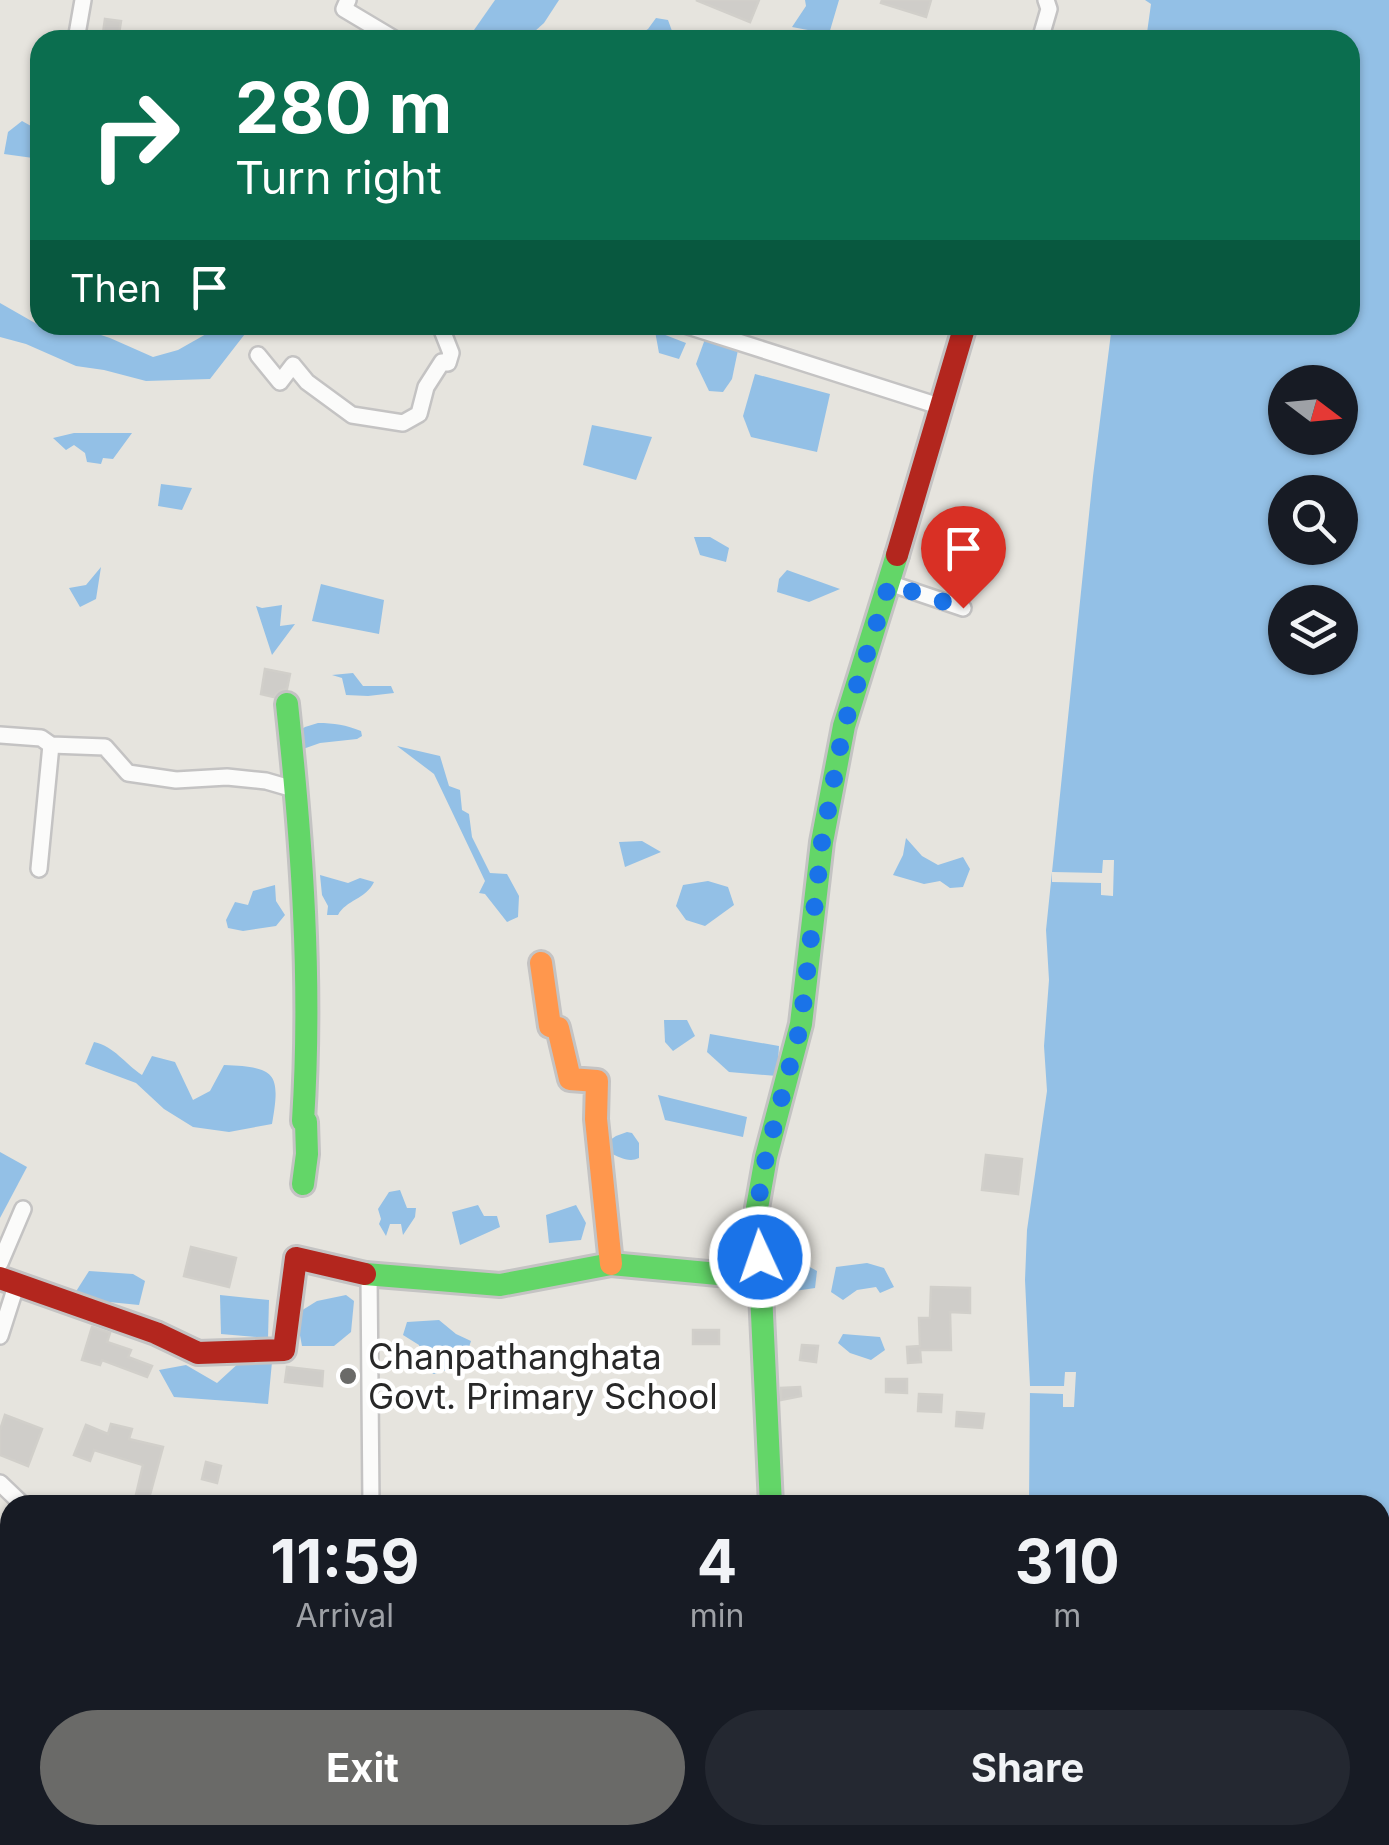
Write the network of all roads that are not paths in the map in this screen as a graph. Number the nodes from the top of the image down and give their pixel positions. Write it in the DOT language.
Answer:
graph roads {
  1 [pos="83,0"];
  2 [pos="348,0"];
  3 [pos="1046,0"];
  4 [pos="78,30"];
  5 [pos="380,30"];
  6 [pos="1043,30"];
  7 [pos="444,335"];
  8 [pos="715,335"];
  9 [pos="962,335"];
  10 [pos="258,355"];
  11 [pos="942,407"];
  12 [pos="889,584"];
  13 [pos="963,608"];
  14 [pos="287,704"];
  15 [pos="0,735"];
  16 [pos="51,745"];
  17 [pos="297,790"];
  18 [pos="39,869"];
  19 [pos="541,964"];
  20 [pos="303,1184"];
  21 [pos="23,1209"];
  22 [pos="0,1263"];
  23 [pos="610,1264"];
  24 [pos="369,1275"];
  25 [pos="761,1278"];
  26 [pos="8,1281"];
  27 [pos="0,1336"];
  28 [pos="372,1495"];
  29 [pos="771,1495"];
  1 -- 4 [label="street"];
  2 -- 5 [label="street"];
  3 -- 6 [label="street"];
  7 -- 10 [label="street"];
  8 -- 11 [label="street"];
  9 -- 11 [label="street"];
  11 -- 12 [label="street"];
  12 -- 13 [label="street"];
  12 -- 25 [label="street"];
  14 -- 17 [label="street"];
  15 -- 16 [label="street"];
  16 -- 17 [label="street"];
  16 -- 18 [label="street"];
  17 -- 20 [label="street"];
  19 -- 23 [label="street"];
  21 -- 22 [label="street"];
  23 -- 24 [label="street"];
  23 -- 25 [label="street"];
  24 -- 26 [label="street"];
  24 -- 28 [label="street"];
  25 -- 29 [label="street"];
  26 -- 27 [label="street"];
}
